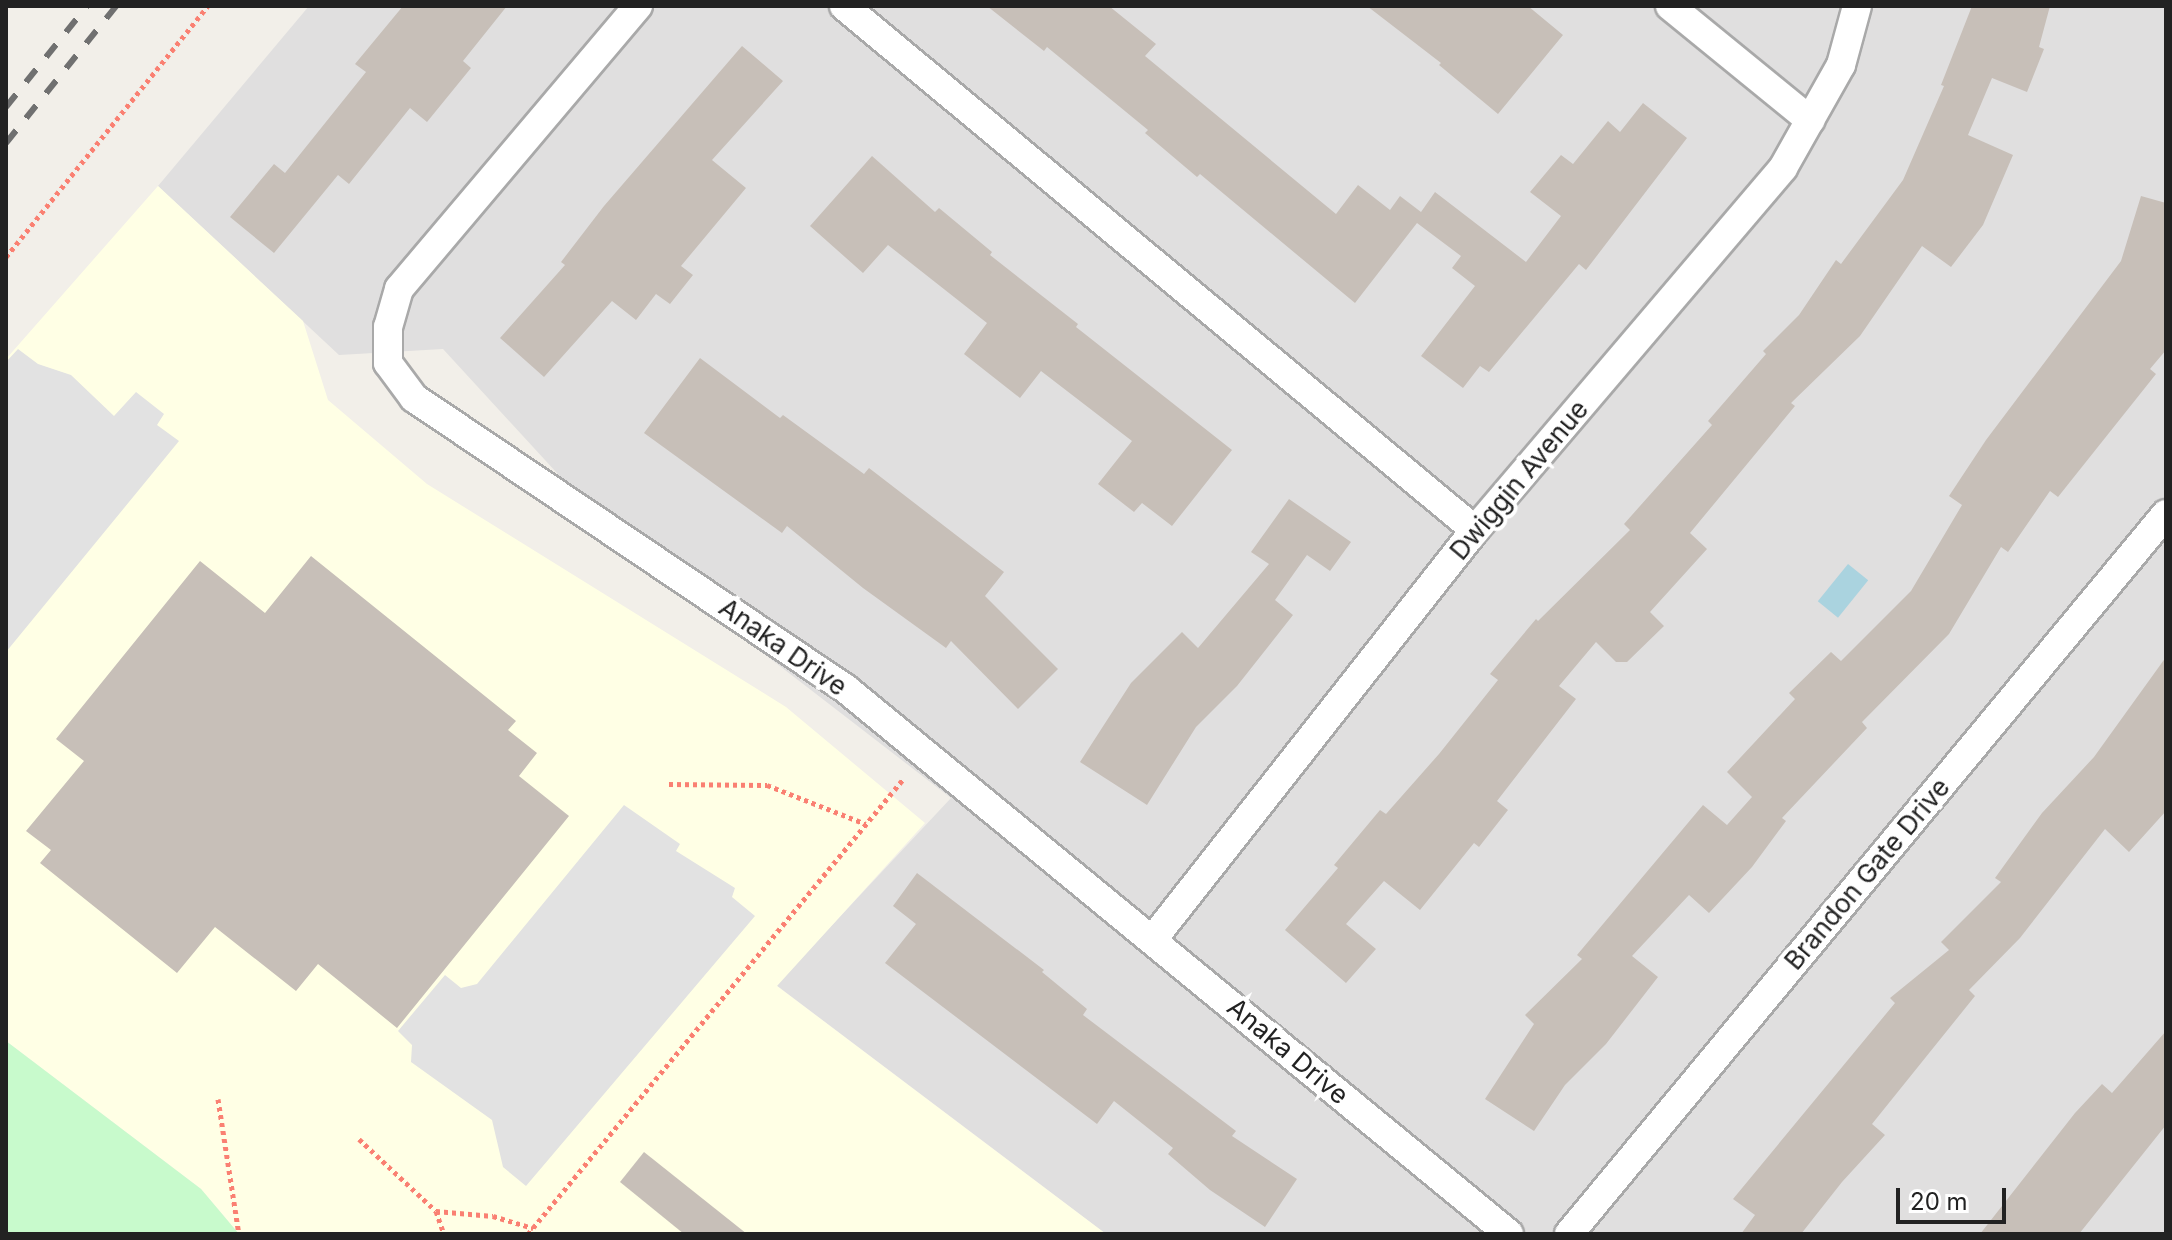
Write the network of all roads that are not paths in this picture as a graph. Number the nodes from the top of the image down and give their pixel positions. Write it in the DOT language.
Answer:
graph roads {
  1 [pos="638,6"];
  2 [pos="844,6"];
  3 [pos="1670,6"];
  4 [pos="1857,6"];
  5 [pos="1810,120"];
  6 [pos="2166,514"];
  7 [pos="1475,530"];
  8 [pos="1153,939"];
  9 [pos="1509,1234"];
  10 [pos="1569,1234"];
  1 -- 8 [label="street, Anaka Drive"];
  2 -- 7 [label="street"];
  3 -- 5 [label="street"];
  4 -- 5 [label="street, Dwiggin Avenue"];
  5 -- 7 [label="street, Dwiggin Avenue"];
  6 -- 10 [label="street, Brandon Gate Drive"];
  7 -- 8 [label="street, Dwiggin Avenue"];
  8 -- 9 [label="street, Anaka Drive"];
}
